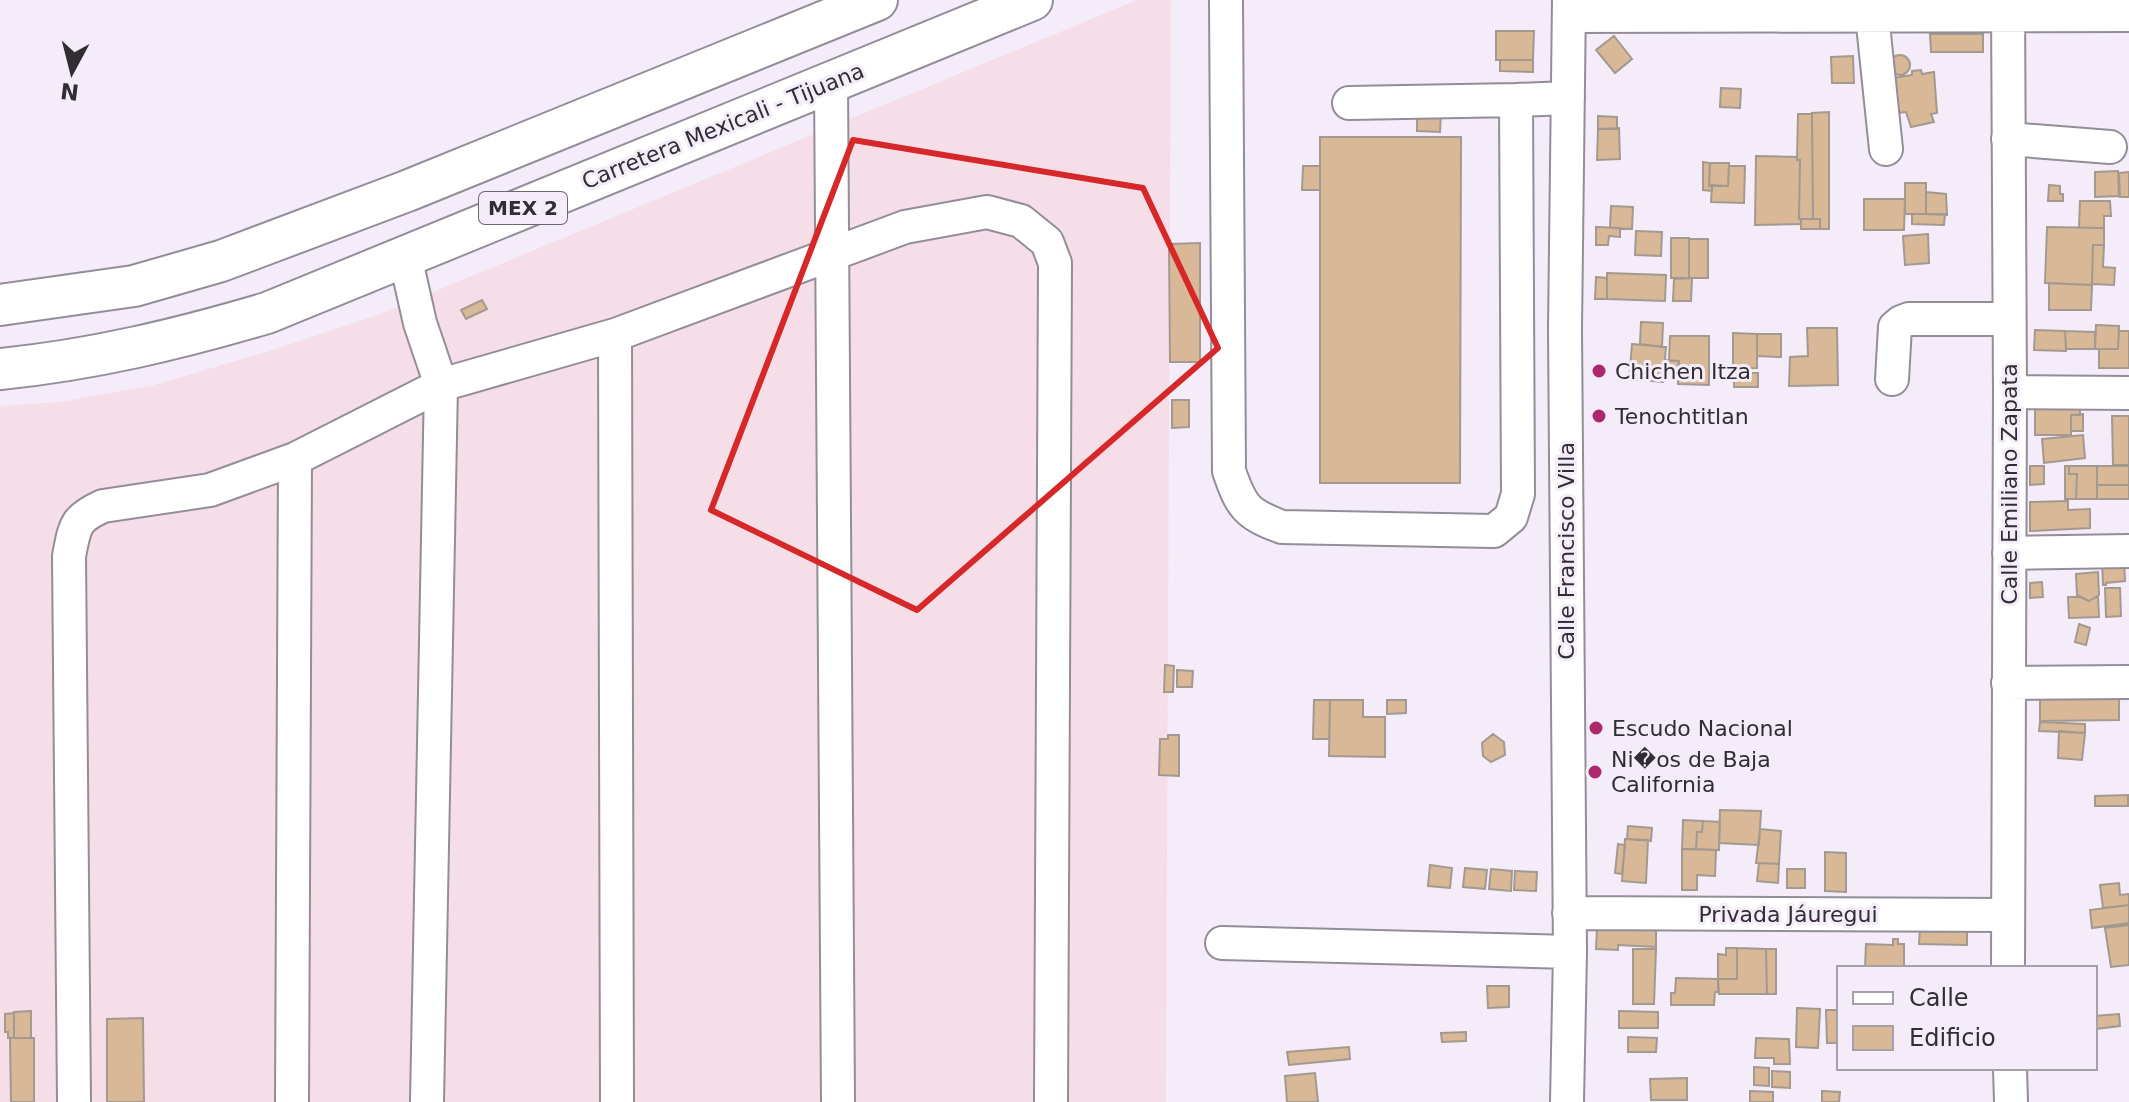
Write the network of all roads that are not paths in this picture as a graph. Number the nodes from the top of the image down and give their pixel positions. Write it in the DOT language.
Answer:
graph roads {
  1 [pos="877,0"];
  2 [pos="1032,0"];
  3 [pos="1226,0"];
  4 [pos="1569,8"];
  5 [pos="2008,8"];
  6 [pos="1872,15"];
  7 [pos="2129,15"];
  8 [pos="831,82"];
  9 [pos="1568,98"];
  10 [pos="1516,100"];
  11 [pos="1349,103"];
  12 [pos="2008,139"];
  13 [pos="2110,147"];
  14 [pos="1886,149"];
  15 [pos="834,253"];
  16 [pos="405,256"];
  17 [pos="0,305"];
  18 [pos="2009,319"];
  19 [pos="615,335"];
  20 [pos="0,369"];
  21 [pos="1892,379"];
  22 [pos="441,385"];
  23 [pos="2010,392"];
  24 [pos="2129,393"];
  25 [pos="295,459"];
  26 [pos="2129,551"];
  27 [pos="2009,553"];
  28 [pos="2129,682"];
  29 [pos="2008,683"];
  30 [pos="1569,913"];
  31 [pos="2007,915"];
  32 [pos="1222,943"];
  33 [pos="1570,952"];
  34 [pos="2008,966"];
  35 [pos="2010,1070"];
  36 [pos="74,1102"];
  37 [pos="292,1102"];
  38 [pos="427,1102"];
  39 [pos="617,1102"];
  40 [pos="838,1102"];
  41 [pos="1051,1102"];
  42 [pos="1567,1102"];
  43 [pos="2011,1102"];
  1 -- 17 [label="main road, MEX 2"];
  2 -- 8 [label="main road, Carretera Mexicali - Tijuana / MEX 2"];
  3 -- 10 [label="street"];
  4 -- 6 [label="street"];
  4 -- 9 [label="street, Calle Francisco Villa"];
  5 -- 6 [label="street"];
  5 -- 7 [label="street"];
  5 -- 12 [label="street, Calle Emiliano Zapata"];
  6 -- 14 [label="street"];
  8 -- 15 [label="street"];
  8 -- 16 [label="main road, Carretera Mexicali - Tijuana / MEX 2"];
  9 -- 10 [label="street"];
  9 -- 30 [label="street, Calle Francisco Villa"];
  10 -- 11 [label="street"];
  12 -- 13 [label="street"];
  12 -- 18 [label="street, Calle Emiliano Zapata"];
  15 -- 19 [label="street"];
  15 -- 40 [label="street"];
  15 -- 41 [label="street"];
  16 -- 20 [label="main road, Carretera Mexicali - Tijuana / MEX 2"];
  16 -- 22 [label="street"];
  18 -- 21 [label="street"];
  18 -- 23 [label="street, Calle Emiliano Zapata"];
  19 -- 22 [label="street"];
  19 -- 39 [label="street"];
  22 -- 25 [label="street"];
  22 -- 38 [label="street"];
  23 -- 24 [label="street"];
  23 -- 27 [label="street, Calle Emiliano Zapata"];
  25 -- 36 [label="street"];
  25 -- 37 [label="street"];
  26 -- 27 [label="street"];
  27 -- 29 [label="street, Calle Emiliano Zapata"];
  28 -- 29 [label="street"];
  29 -- 31 [label="street, Calle Emiliano Zapata"];
  30 -- 31 [label="street, Privada Jáuregui"];
  30 -- 33 [label="street, Calle Francisco Villa"];
  31 -- 34 [label="street, Calle Emiliano Zapata"];
  32 -- 33 [label="street"];
  33 -- 42 [label="street, Calle Francisco Villa"];
  35 -- 43 [label="street"];
}
